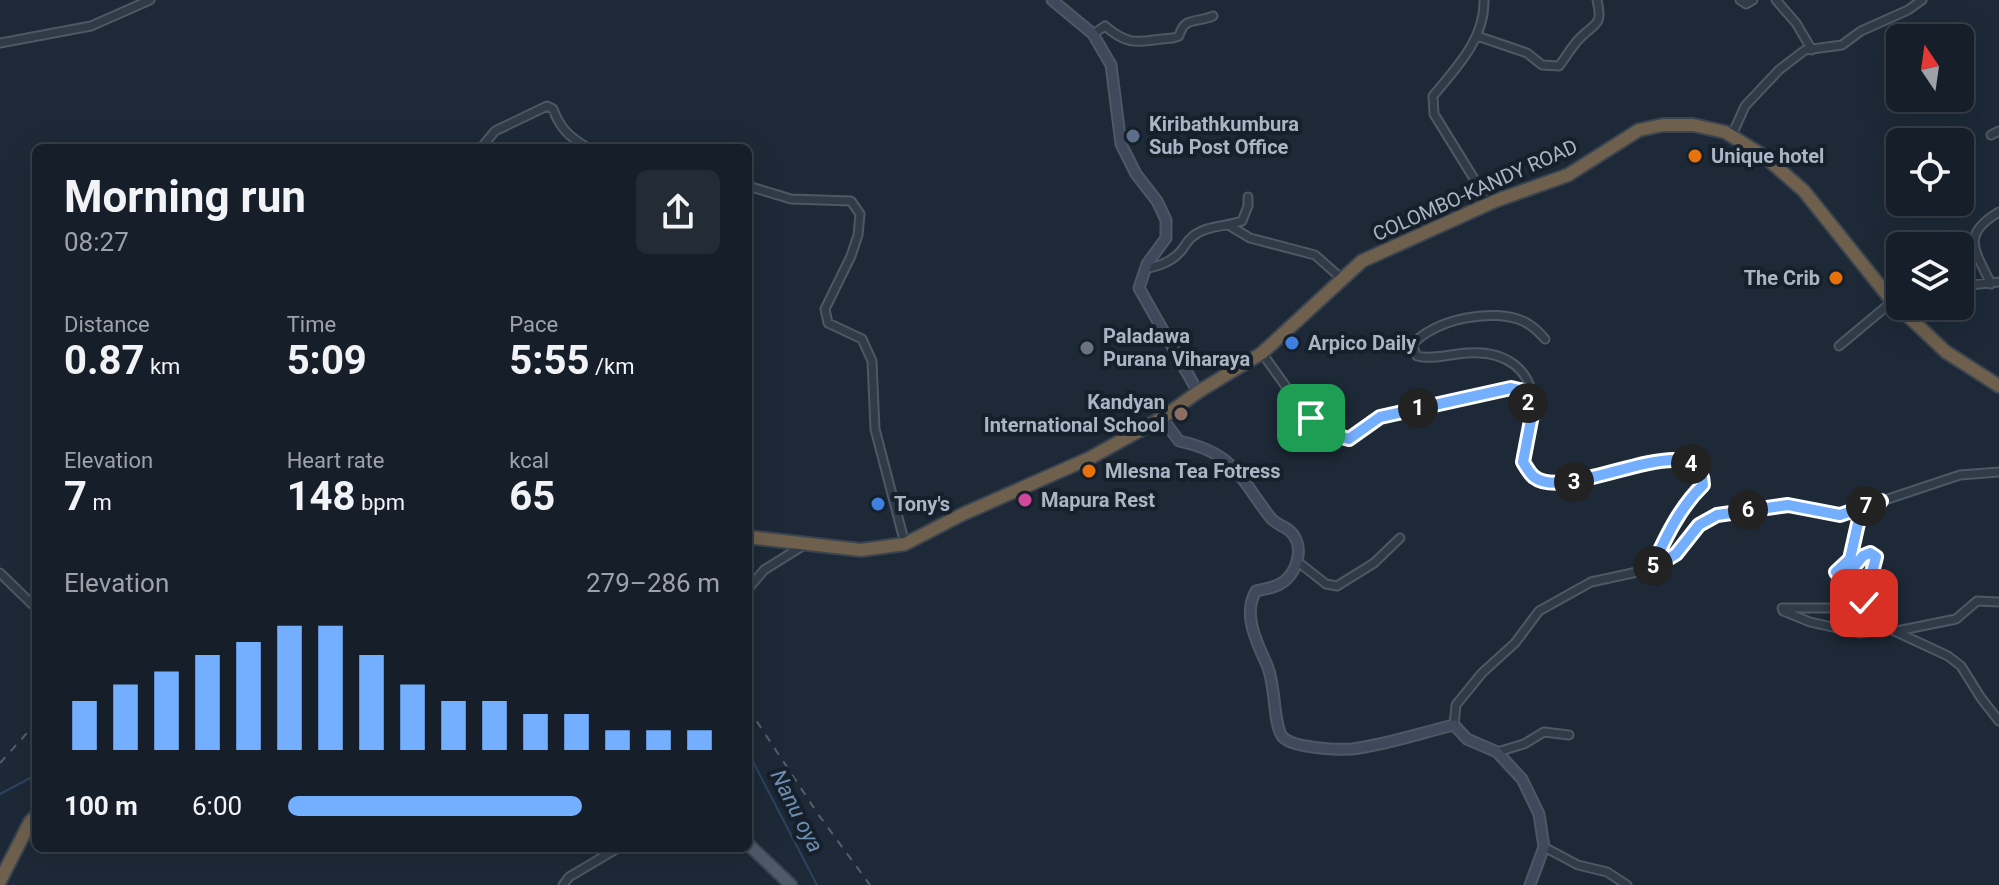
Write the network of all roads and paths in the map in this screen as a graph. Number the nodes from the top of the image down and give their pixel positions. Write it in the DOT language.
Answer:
graph roads {
  1 [pos="150,0"];
  2 [pos="1052,0"];
  3 [pos="1484,0"];
  4 [pos="1597,0"];
  5 [pos="1740,0"];
  6 [pos="1753,0"];
  7 [pos="1776,0"];
  8 [pos="1922,0"];
  9 [pos="1213,16"];
  10 [pos="1093,34"];
  11 [pos="1477,36"];
  12 [pos="0,43"];
  13 [pos="1812,50"];
  14 [pos="1732,135"];
  15 [pos="484,144"];
  16 [pos="581,144"];
  17 [pos="752,187"];
  18 [pos="1248,197"];
  19 [pos="1489,203"];
  20 [pos="1999,212"];
  21 [pos="1229,226"];
  22 [pos="1149,263"];
  23 [pos="1341,278"];
  24 [pos="1995,283"];
  25 [pos="1974,285"];
  26 [pos="1886,286"];
  27 [pos="1886,306"];
  28 [pos="1916,320"];
  29 [pos="1545,339"];
  30 [pos="1839,346"];
  31 [pos="1262,353"];
  32 [pos="1999,386"];
  33 [pos="1198,392"];
  34 [pos="1532,415"];
  35 [pos="1162,418"];
  36 [pos="1999,472"];
  37 [pos="1881,501"];
  38 [pos="752,538"];
  39 [pos="1400,538"];
  40 [pos="905,544"];
  41 [pos="804,545"];
  42 [pos="1298,562"];
  43 [pos="1651,569"];
  44 [pos="0,573"];
  45 [pos="752,584"];
  46 [pos="1999,602"];
  47 [pos="32,604"];
  48 [pos="1897,631"];
  49 [pos="1999,721"];
  50 [pos="1454,725"];
  51 [pos="1569,735"];
  52 [pos="1497,752"];
  53 [pos="32,820"];
  54 [pos="1544,847"];
  55 [pos="752,848"];
  56 [pos="611,852"];
  57 [pos="0,881"];
  58 [pos="5,885"];
  59 [pos="563,885"];
  60 [pos="791,885"];
  61 [pos="1530,885"];
  62 [pos="1627,885"];
  1 -- 12 [label="street"];
  2 -- 10 [label="main road"];
  3 -- 11 [label="street"];
  4 -- 11 [label="street"];
  5 -- 6 [label="street"];
  7 -- 13 [label="street"];
  8 -- 13 [label="street"];
  9 -- 10 [label="street"];
  10 -- 22 [label="main road"];
  11 -- 19 [label="street"];
  13 -- 14 [label="street"];
  14 -- 19 [label="highway, COLOMBO-KANDY ROAD"];
  14 -- 26 [label="highway, COLOMBO-KANDY ROAD"];
  15 -- 16 [label="street"];
  17 -- 40 [label="street"];
  18 -- 21 [label="street"];
  19 -- 23 [label="highway, COLOMBO-KANDY ROAD"];
  20 -- 24 [label="street"];
  21 -- 22 [label="street"];
  21 -- 23 [label="street"];
  22 -- 33 [label="main road"];
  23 -- 31 [label="highway, COLOMBO-KANDY ROAD"];
  24 -- 25 [label="street"];
  27 -- 30 [label="street"];
  28 -- 32 [label="highway, COLOMBO-KANDY ROAD"];
  29 -- 34 [label="street"];
  31 -- 33 [label="highway, COLOMBO-KANDY ROAD"];
  31 -- 34 [label="street"];
  33 -- 35 [label="highway, COLOMBO-KANDY ROAD"];
  34 -- 43 [label="street"];
  35 -- 40 [label="highway, COLOMBO-KANDY ROAD"];
  35 -- 42 [label="main road"];
  36 -- 37 [label="street"];
  37 -- 43 [label="street"];
  37 -- 48 [label="street"];
  38 -- 41 [label="highway, COLOMBO-KANDY ROAD"];
  39 -- 42 [label="street"];
  40 -- 41 [label="highway, COLOMBO-KANDY ROAD"];
  41 -- 45 [label="street"];
  42 -- 50 [label="main road"];
  43 -- 50 [label="street"];
  44 -- 47 [label="street"];
  46 -- 48 [label="street"];
  48 -- 49 [label="street"];
  50 -- 52 [label="main road"];
  51 -- 52 [label="street"];
  52 -- 54 [label="main road"];
  53 -- 57 [label="highway"];
  54 -- 61 [label="main road"];
  54 -- 62 [label="street"];
  55 -- 60 [label="main road"];
  56 -- 59 [label="street"];
  57 -- 58 [label="street"];
}
